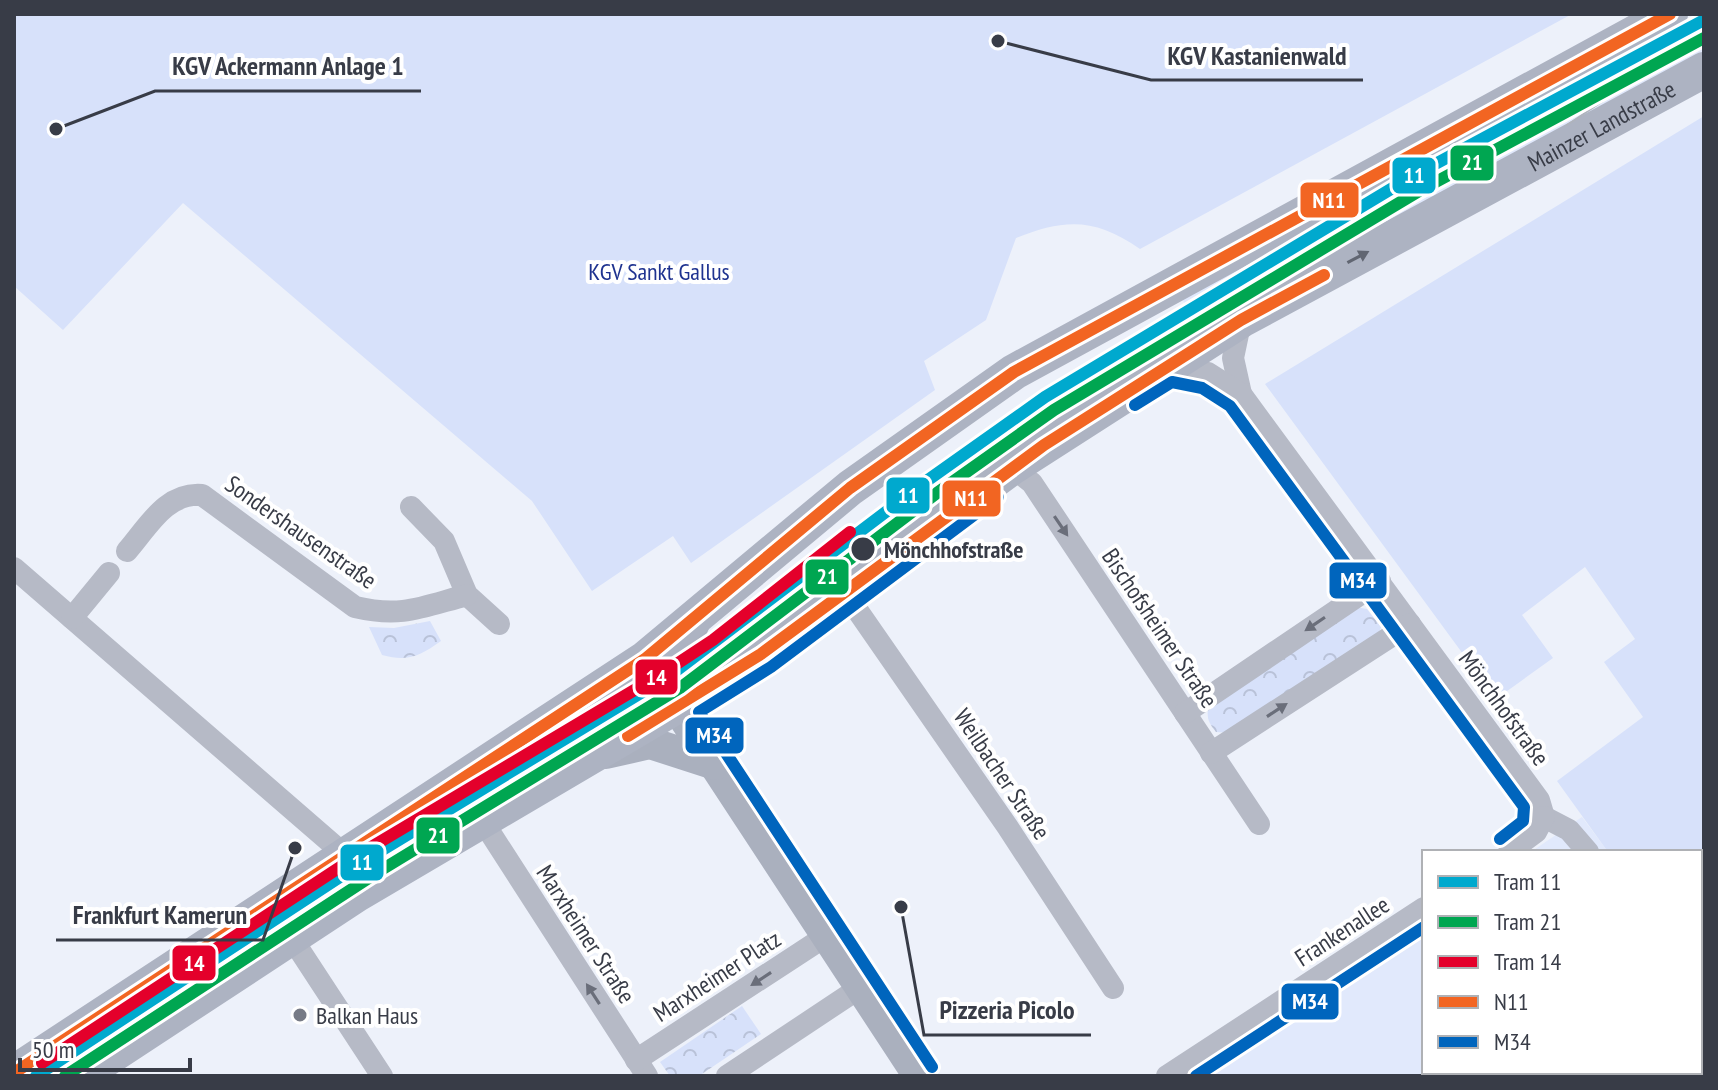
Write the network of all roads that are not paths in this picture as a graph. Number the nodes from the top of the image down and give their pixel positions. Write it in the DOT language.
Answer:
graph roads {
  1 [pos="1670,14"];
  2 [pos="1704,70"];
  3 [pos="1241,320"];
  4 [pos="1169,365"];
  5 [pos="1241,394"];
  6 [pos="1012,467"];
  7 [pos="411,507"];
  8 [pos="127,551"];
  9 [pos="14,568"];
  10 [pos="109,573"];
  11 [pos="1380,581"];
  12 [pos="844,591"];
  13 [pos="467,595"];
  14 [pos="697,616"];
  15 [pos="72,618"];
  16 [pos="499,624"];
  17 [pos="1410,624"];
  18 [pos="582,701"];
  19 [pos="677,707"];
  20 [pos="1185,713"];
  21 [pos="1211,753"];
  22 [pos="594,756"];
  23 [pos="715,764"];
  24 [pos="1544,817"];
  25 [pos="482,820"];
  26 [pos="1259,824"];
  27 [pos="1512,850"];
  28 [pos="1586,850"];
  29 [pos="345,855"];
  30 [pos="1422,909"];
  31 [pos="826,936"];
  32 [pos="291,937"];
  33 [pos="861,987"];
  34 [pos="1113,988"];
  35 [pos="641,1068"];
  36 [pos="14,1073"];
  37 [pos="80,1076"];
  38 [pos="382,1076"];
  39 [pos="727,1076"];
  40 [pos="919,1076"];
  41 [pos="1167,1076"];
  1 -- 14 [label="main road"];
  3 -- 2 [label="main road, Mainzer Landstraße, one-way"];
  3 -- 4 [label="main road, Mainzer Landstraße"];
  3 -- 5 [label="street, Mönchhofstraße"];
  4 -- 5 [label="street, Mönchhofstraße"];
  4 -- 6 [label="main road, Mainzer Landstraße"];
  5 -- 11 [label="street, Mönchhofstraße"];
  6 -- 12 [label="main road, Mainzer Landstraße"];
  6 -- 20 [label="street, Bischofsheimer Straße, one-way"];
  7 -- 13 [label="street"];
  8 -- 13 [label="street, Sondershausenstraße"];
  9 -- 15 [label="street"];
  10 -- 15 [label="street"];
  11 -- 17 [label="street, Mönchhofstraße"];
  11 -- 20 [label="street, one-way"];
  12 -- 19 [label="main road, Mainzer Landstraße"];
  12 -- 34 [label="street, Weilbacher Straße"];
  13 -- 16 [label="street"];
  14 -- 18 [label="main road"];
  14 -- 19 [label="main road"];
  15 -- 29 [label="street"];
  21 -- 17 [label="street, one-way"];
  17 -- 24 [label="street, Mönchhofstraße"];
  18 -- 19 [label="main road"];
  18 -- 29 [label="main road"];
  19 -- 22 [label="main road, Mainzer Landstraße"];
  19 -- 23 [label="main road"];
  20 -- 21 [label="street, Bischofsheimer Straße"];
  21 -- 26 [label="street, Bischofsheimer Straße"];
  22 -- 23 [label="main road"];
  22 -- 25 [label="main road, Mainzer Landstraße"];
  23 -- 31 [label="main road"];
  24 -- 27 [label="street"];
  24 -- 28 [label="street, Mönchhofstraße"];
  25 -- 32 [label="main road, Mainzer Landstraße"];
  35 -- 25 [label="street, Marxheimer Straße, one-way"];
  29 -- 36 [label="main road"];
  30 -- 41 [label="street, Frankenallee"];
  31 -- 33 [label="main road"];
  31 -- 35 [label="street, Marxheimer Platz, one-way"];
  32 -- 37 [label="main road, Mainzer Landstraße"];
  32 -- 38 [label="street"];
  33 -- 39 [label="street"];
  33 -- 40 [label="main road"];
}
